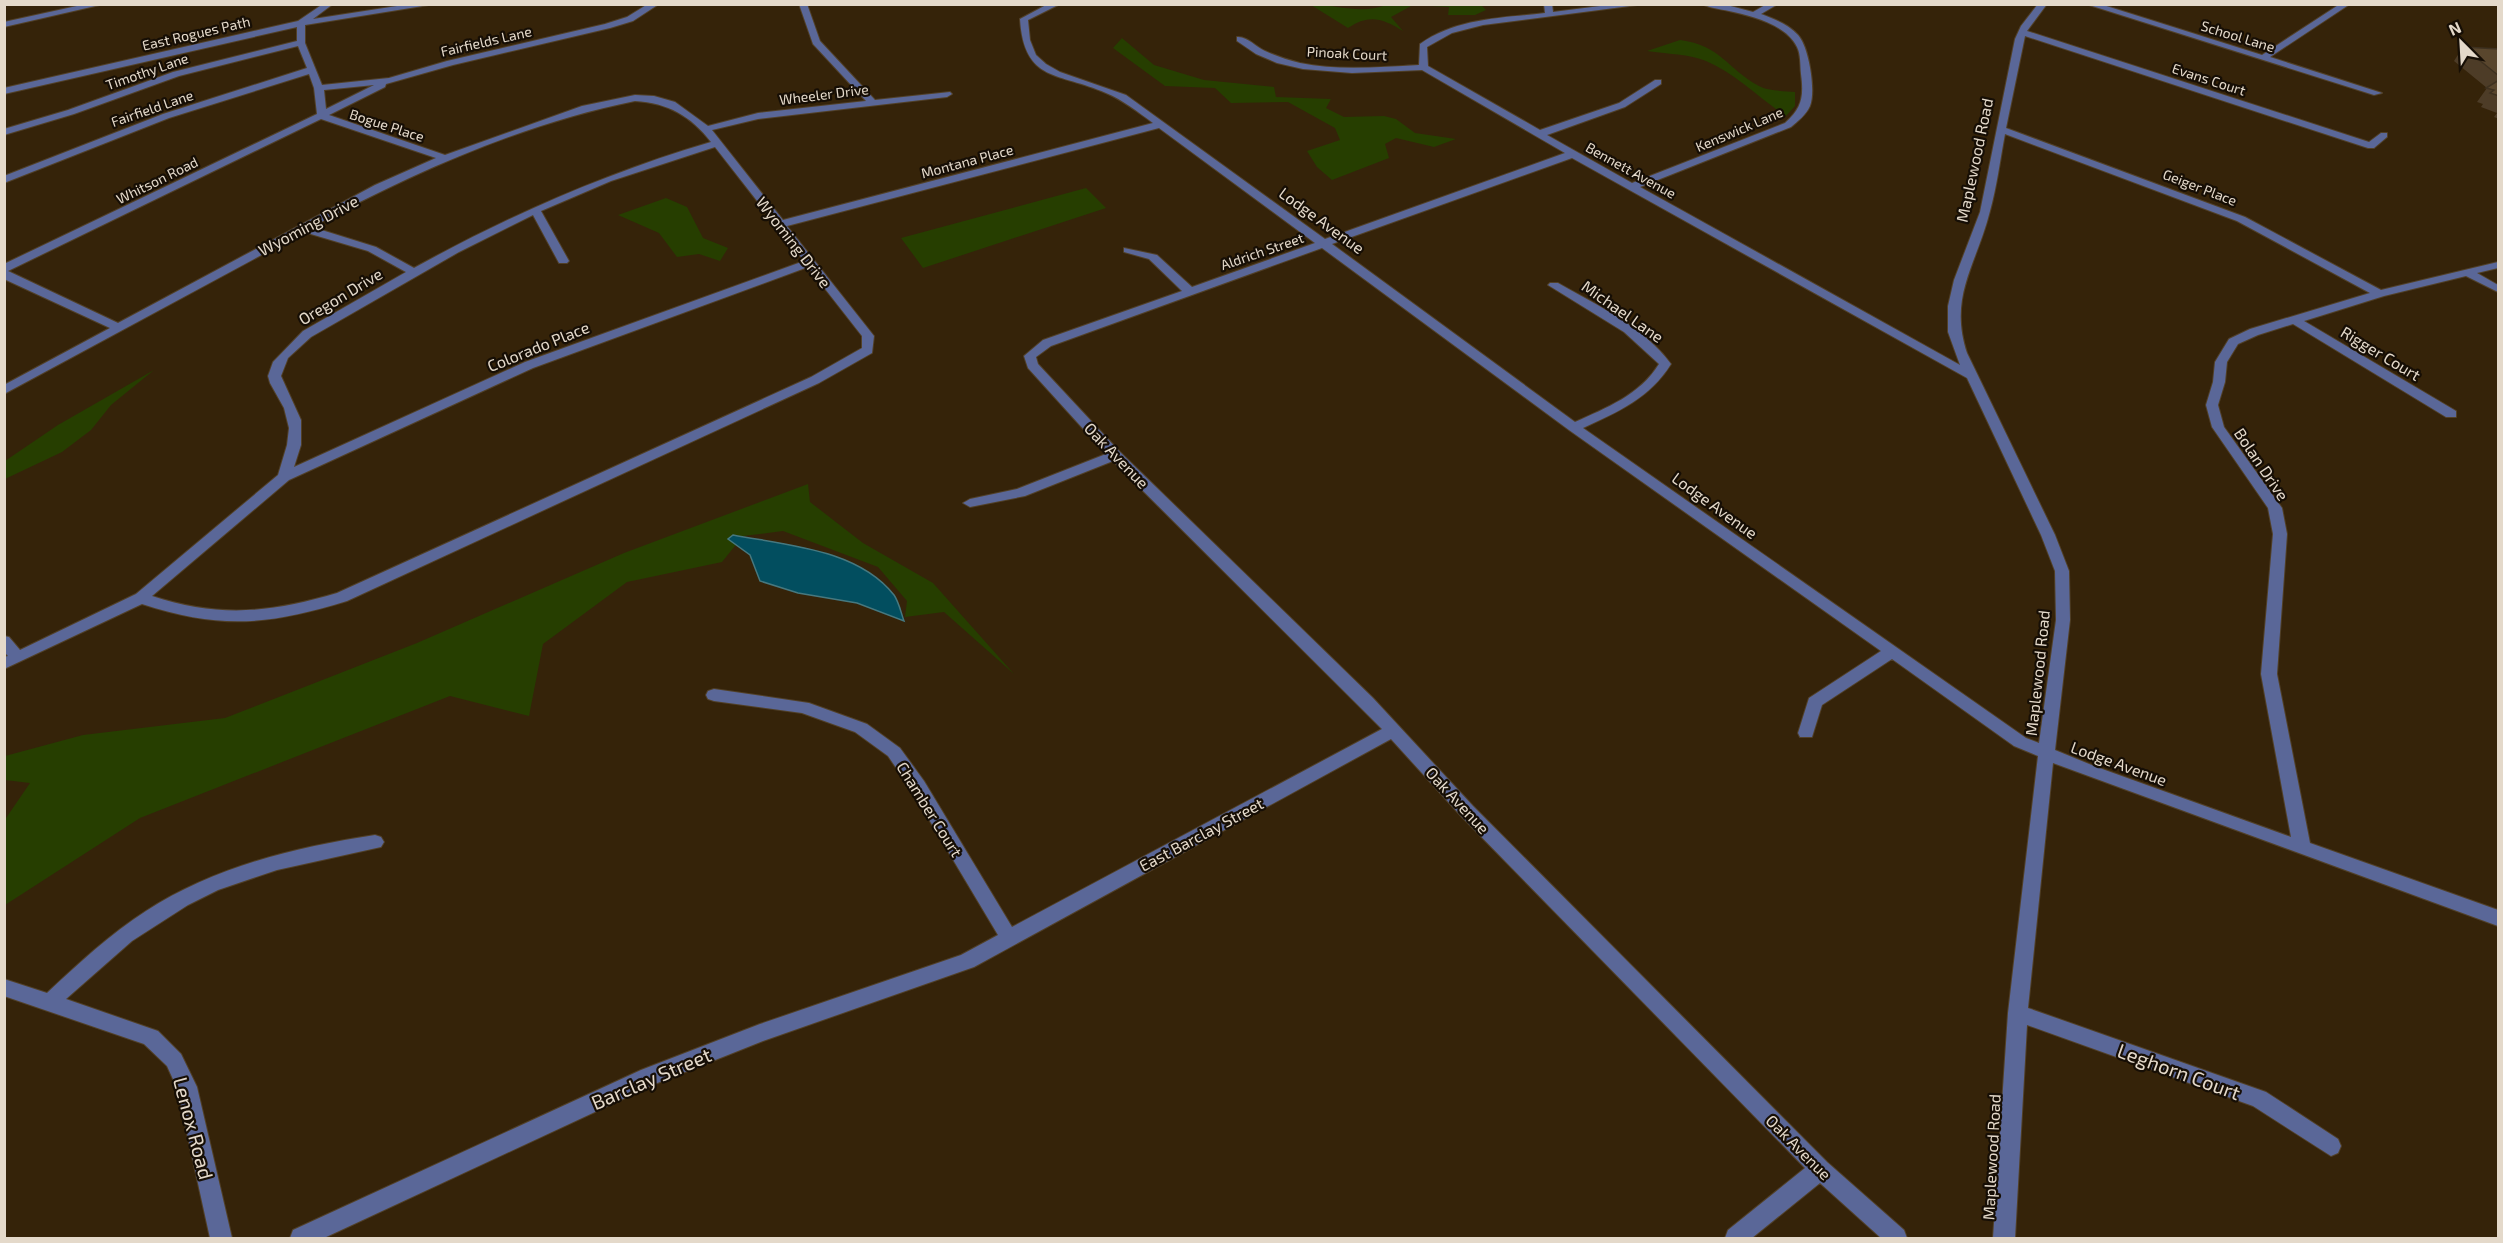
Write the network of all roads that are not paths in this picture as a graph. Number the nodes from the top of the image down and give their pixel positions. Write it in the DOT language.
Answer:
graph roads {
  1 [pos="100,4"];
  2 [pos="329,4"];
  3 [pos="431,4"];
  4 [pos="655,4"];
  5 [pos="803,4"];
  6 [pos="1056,4"];
  7 [pos="1641,4"];
  8 [pos="1706,4"];
  9 [pos="1774,4"];
  10 [pos="2043,4"];
  11 [pos="2090,4"];
  12 [pos="2346,4"];
  13 [pos="1548,10"];
  14 [pos="1754,15"];
  15 [pos="301,23"];
  16 [pos="4,26"];
  17 [pos="2022,32"];
  18 [pos="1240,39"];
  19 [pos="301,44"];
  20 [pos="2263,58"];
  21 [pos="1424,67"];
  22 [pos="311,70"];
  23 [pos="390,81"];
  24 [pos="1658,82"];
  25 [pos="320,87"];
  26 [pos="4,91"];
  27 [pos="2377,93"];
  28 [pos="947,94"];
  29 [pos="871,101"];
  30 [pos="322,115"];
  31 [pos="1158,124"];
  32 [pos="706,129"];
  33 [pos="2000,129"];
  34 [pos="4,132"];
  35 [pos="1539,134"];
  36 [pos="2384,135"];
  37 [pos="716,144"];
  38 [pos="1573,154"];
  39 [pos="445,158"];
  40 [pos="4,180"];
  41 [pos="1633,186"];
  42 [pos="535,209"];
  43 [pos="782,224"];
  44 [pos="303,228"];
  45 [pos="1326,245"];
  46 [pos="1128,250"];
  47 [pos="563,261"];
  48 [pos="810,263"];
  49 [pos="2499,265"];
  50 [pos="4,272"];
  51 [pos="414,272"];
  52 [pos="2468,273"];
  53 [pos="1554,285"];
  54 [pos="2499,289"];
  55 [pos="1189,291"];
  56 [pos="2380,294"];
  57 [pos="2294,320"];
  58 [pos="119,328"];
  59 [pos="1030,356"];
  60 [pos="1970,375"];
  61 [pos="4,390"];
  62 [pos="2451,414"];
  63 [pos="1574,427"];
  64 [pos="1115,455"];
  65 [pos="284,477"];
  66 [pos="970,503"];
  67 [pos="141,598"];
  68 [pos="4,641"];
  69 [pos="1890,653"];
  70 [pos="12,661"];
  71 [pos="714,695"];
  72 [pos="1394,731"];
  73 [pos="1806,733"];
  74 [pos="2047,755"];
  75 [pos="375,842"];
  76 [pos="2301,847"];
  77 [pos="2499,918"];
  78 [pos="1009,938"];
  79 [pos="4,987"];
  80 [pos="50,1002"];
  81 [pos="2018,1014"];
  82 [pos="2331,1146"];
  83 [pos="1820,1169"];
  84 [pos="221,1239"];
  85 [pos="300,1239"];
  86 [pos="1736,1239"];
  87 [pos="1896,1239"];
  88 [pos="2004,1239"];
  1 -- 16 [label="street"];
  2 -- 15 [label="street"];
  3 -- 15 [label="street, East Rogues Path"];
  4 -- 23 [label="street, Fairfields Lane"];
  5 -- 29 [label="street"];
  6 -- 31 [label="street, Lodge Avenue"];
  7 -- 13 [label="street"];
  8 -- 14 [label="street"];
  9 -- 14 [label="street"];
  10 -- 17 [label="street, Maplewood Road"];
  11 -- 20 [label="street, School Lane"];
  12 -- 20 [label="street"];
  13 -- 21 [label="street"];
  14 -- 41 [label="street, Kenswick Lane"];
  15 -- 19 [label="street"];
  15 -- 26 [label="street, East Rogues Path"];
  17 -- 33 [label="street, Maplewood Road"];
  17 -- 36 [label="street, Evans Court"];
  18 -- 21 [label="street, Pinoak Court"];
  19 -- 22 [label="street"];
  19 -- 34 [label="street, Timothy Lane"];
  20 -- 27 [label="street, School Lane"];
  21 -- 35 [label="street, Bennett Avenue"];
  22 -- 25 [label="street"];
  22 -- 40 [label="street, Fairfield Lane"];
  23 -- 25 [label="street, Fairfields Lane"];
  23 -- 30 [label="street, Whitson Road"];
  24 -- 35 [label="street"];
  25 -- 30 [label="street"];
  28 -- 29 [label="street, Wheeler Drive"];
  29 -- 32 [label="street, Wheeler Drive"];
  30 -- 39 [label="street, Bogue Place"];
  30 -- 50 [label="street, Whitson Road"];
  31 -- 43 [label="street, Montana Place"];
  31 -- 45 [label="street, Lodge Avenue"];
  32 -- 37 [label="street, Wyoming Drive"];
  32 -- 39 [label="street, Wyoming Drive"];
  33 -- 56 [label="street, Geiger Place"];
  33 -- 60 [label="street, Maplewood Road"];
  35 -- 38 [label="street, Bennett Avenue"];
  37 -- 42 [label="street, Oregon Drive"];
  37 -- 43 [label="street, Wyoming Drive"];
  38 -- 41 [label="street, Bennett Avenue"];
  38 -- 45 [label="street, Aldrich Street"];
  39 -- 44 [label="street, Wyoming Drive"];
  41 -- 60 [label="street, Bennett Avenue"];
  42 -- 47 [label="street"];
  42 -- 51 [label="street, Oregon Drive"];
  43 -- 48 [label="street, Wyoming Drive"];
  44 -- 51 [label="street"];
  44 -- 58 [label="street, Wyoming Drive"];
  45 -- 55 [label="street, Aldrich Street"];
  45 -- 63 [label="street, Lodge Avenue"];
  46 -- 55 [label="street"];
  48 -- 65 [label="street, Colorado Place"];
  48 -- 67 [label="street, Wyoming Drive"];
  49 -- 52 [label="street, Bolan Drive"];
  50 -- 58 [label="street"];
  51 -- 65 [label="street, Oregon Drive"];
  52 -- 54 [label="street"];
  52 -- 56 [label="street, Bolan Drive"];
  53 -- 63 [label="street, Michael Lane"];
  55 -- 59 [label="street, Aldrich Street"];
  56 -- 57 [label="street, Bolan Drive"];
  57 -- 62 [label="street, Rigger Court"];
  57 -- 76 [label="street, Bolan Drive"];
  58 -- 61 [label="street, Wyoming Drive"];
  59 -- 64 [label="street, Oak Avenue"];
  60 -- 74 [label="street, Maplewood Road"];
  63 -- 69 [label="street, Lodge Avenue"];
  64 -- 66 [label="street"];
  64 -- 72 [label="street, Oak Avenue"];
  65 -- 67 [label="street"];
  67 -- 70 [label="street"];
  68 -- 70 [label="street"];
  69 -- 73 [label="street"];
  69 -- 74 [label="street, Lodge Avenue"];
  71 -- 78 [label="street, Chamber Court"];
  72 -- 78 [label="street, East Barclay Street"];
  72 -- 83 [label="street, Oak Avenue"];
  74 -- 76 [label="street, Lodge Avenue"];
  74 -- 81 [label="street, Maplewood Road"];
  75 -- 80 [label="street"];
  76 -- 77 [label="street, Lodge Avenue"];
  78 -- 85 [label="street, Barclay Street"];
  79 -- 80 [label="street, Lenox Road"];
  80 -- 84 [label="street, Lenox Road"];
  81 -- 82 [label="street, Leghorn Court"];
  81 -- 88 [label="street, Maplewood Road"];
  83 -- 86 [label="street"];
  83 -- 87 [label="street, Oak Avenue"];
}
